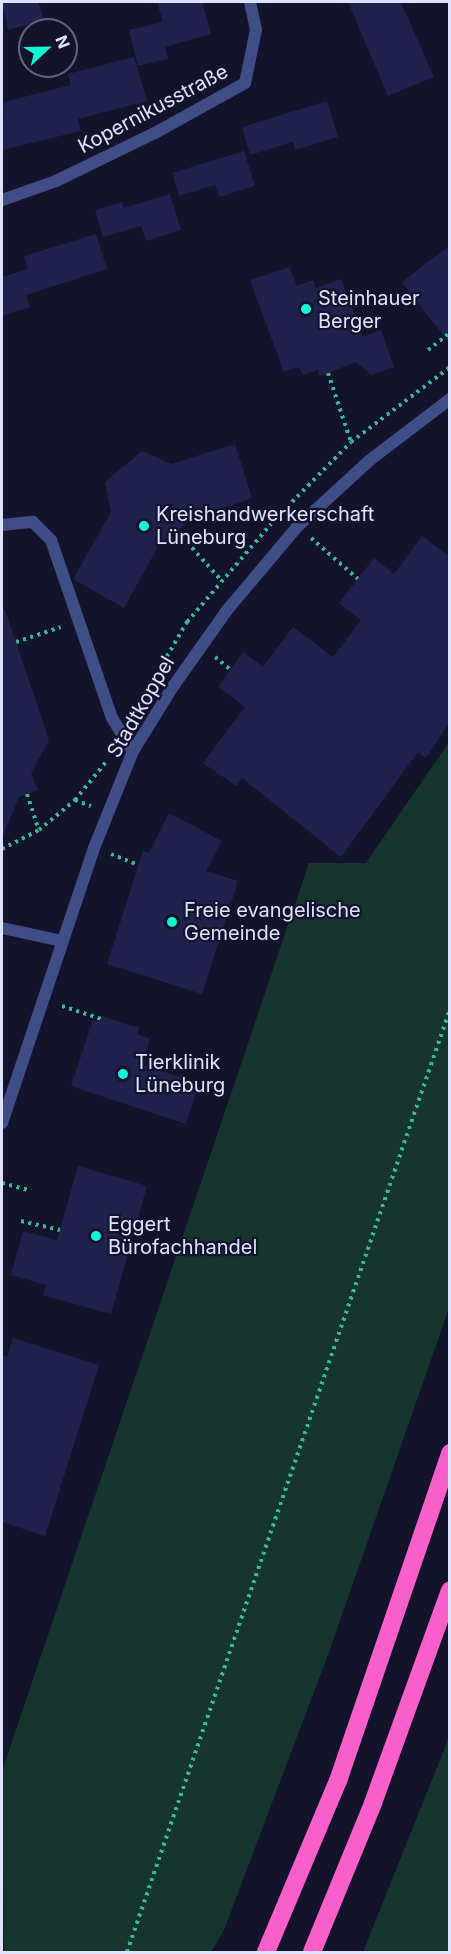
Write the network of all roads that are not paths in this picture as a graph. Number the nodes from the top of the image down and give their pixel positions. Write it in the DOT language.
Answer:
graph roads {
  1 [pos="250,2"];
  2 [pos="2,200"];
  3 [pos="450,399"];
  4 [pos="2,525"];
  5 [pos="133,751"];
  6 [pos="2,928"];
  7 [pos="62,941"];
  8 [pos="2,1123"];
  9 [pos="450,1453"];
  10 [pos="450,1590"];
  11 [pos="266,1953"];
  12 [pos="312,1953"];
  1 -- 2 [label="street, Kopernikusstraße"];
  3 -- 5 [label="street, Stadtkoppel"];
  4 -- 5 [label="street"];
  5 -- 7 [label="street, Stadtkoppel"];
  6 -- 7 [label="street"];
  7 -- 8 [label="street, Stadtkoppel"];
  9 -- 11 [label="highway"];
  10 -- 12 [label="highway"];
}
